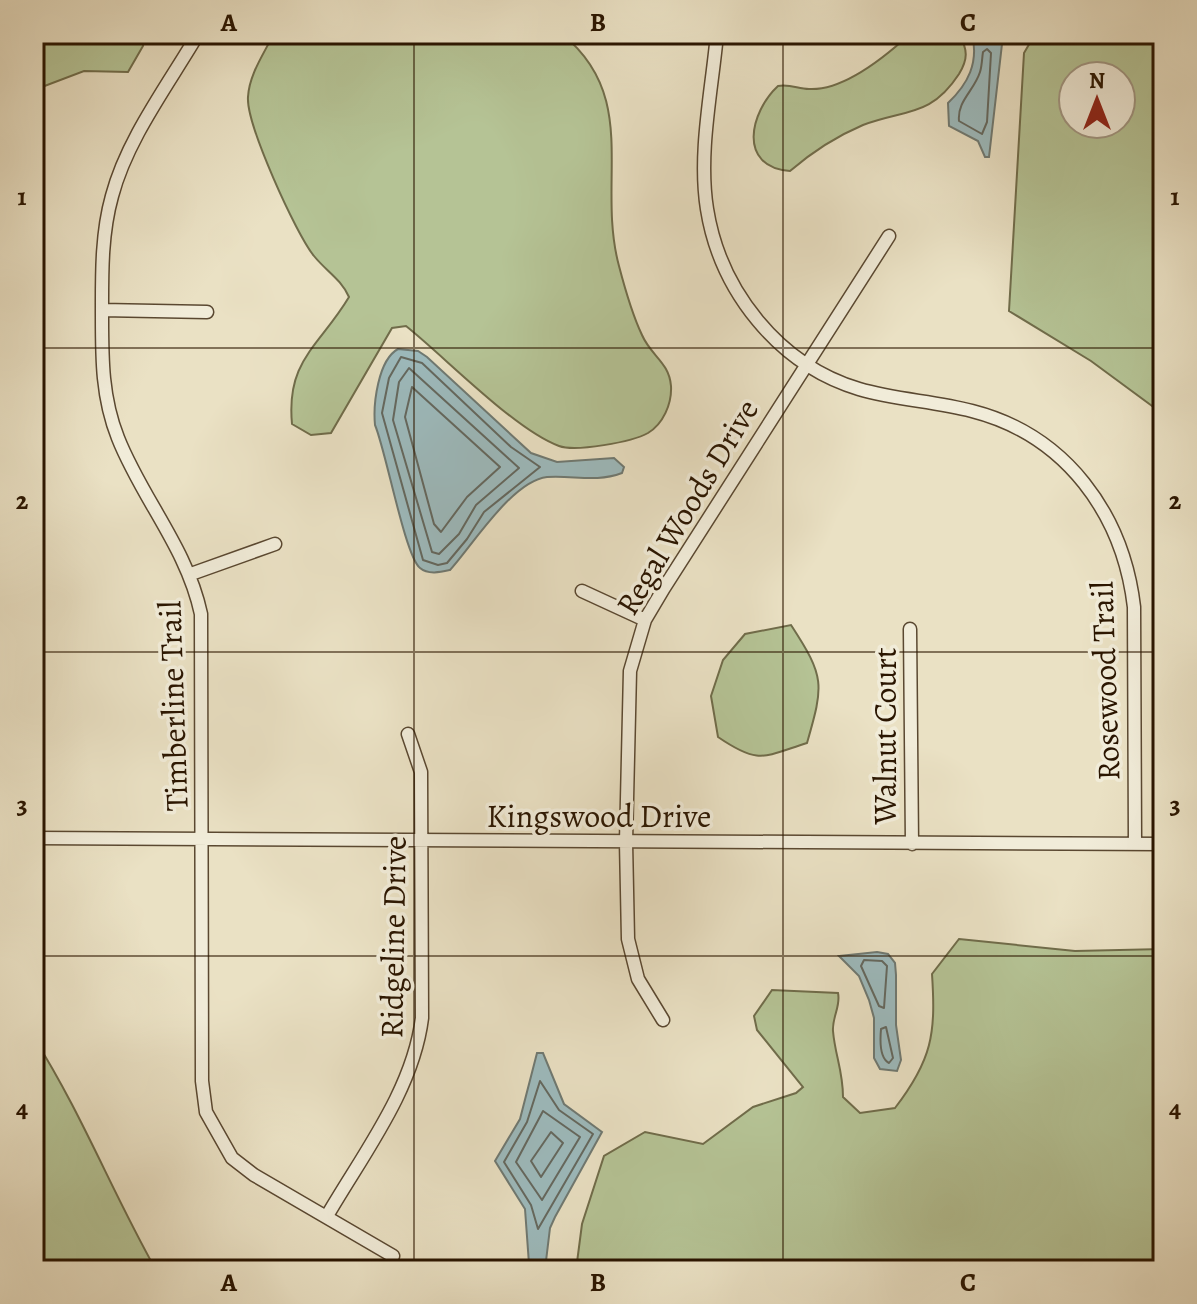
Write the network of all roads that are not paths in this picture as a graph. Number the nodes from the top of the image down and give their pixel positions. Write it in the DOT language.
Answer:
graph roads {
  1 [pos="198,34"];
  2 [pos="717,34"];
  3 [pos="889,236"];
  4 [pos="102,310"];
  5 [pos="207,312"];
  6 [pos="805,364"];
  7 [pos="275,544"];
  8 [pos="191,574"];
  9 [pos="582,591"];
  10 [pos="645,620"];
  11 [pos="910,629"];
  12 [pos="408,734"];
  13 [pos="34,838"];
  14 [pos="203,839"];
  15 [pos="422,841"];
  16 [pos="626,842"];
  17 [pos="912,844"];
  18 [pos="1135,844"];
  19 [pos="1163,844"];
  20 [pos="663,1020"];
  21 [pos="327,1216"];
  22 [pos="393,1256"];
  1 -- 4 [label="street, Timberline Trail"];
  2 -- 6 [label="street, Rosewood Trail"];
  3 -- 6 [label="street, Regal Woods Drive"];
  4 -- 5 [label="street"];
  4 -- 8 [label="street, Timberline Trail"];
  6 -- 10 [label="street, Regal Woods Drive"];
  6 -- 18 [label="street, Rosewood Trail"];
  7 -- 8 [label="street"];
  8 -- 14 [label="street, Timberline Trail"];
  9 -- 10 [label="street"];
  10 -- 16 [label="street, Regal Woods Drive"];
  11 -- 17 [label="street, Walnut Court"];
  12 -- 15 [label="street, Ridgeline Drive"];
  13 -- 14 [label="street, Kingswood Drive"];
  14 -- 15 [label="street, Kingswood Drive"];
  14 -- 21 [label="street, Timberline Trail"];
  15 -- 16 [label="street, Kingswood Drive"];
  15 -- 21 [label="street, Ridgeline Drive"];
  16 -- 17 [label="street, Kingswood Drive"];
  16 -- 20 [label="street, Regal Woods Drive"];
  17 -- 18 [label="street, Kingswood Drive"];
  18 -- 19 [label="street, Kingswood Drive"];
  21 -- 22 [label="street, Timberline Trail"];
}
